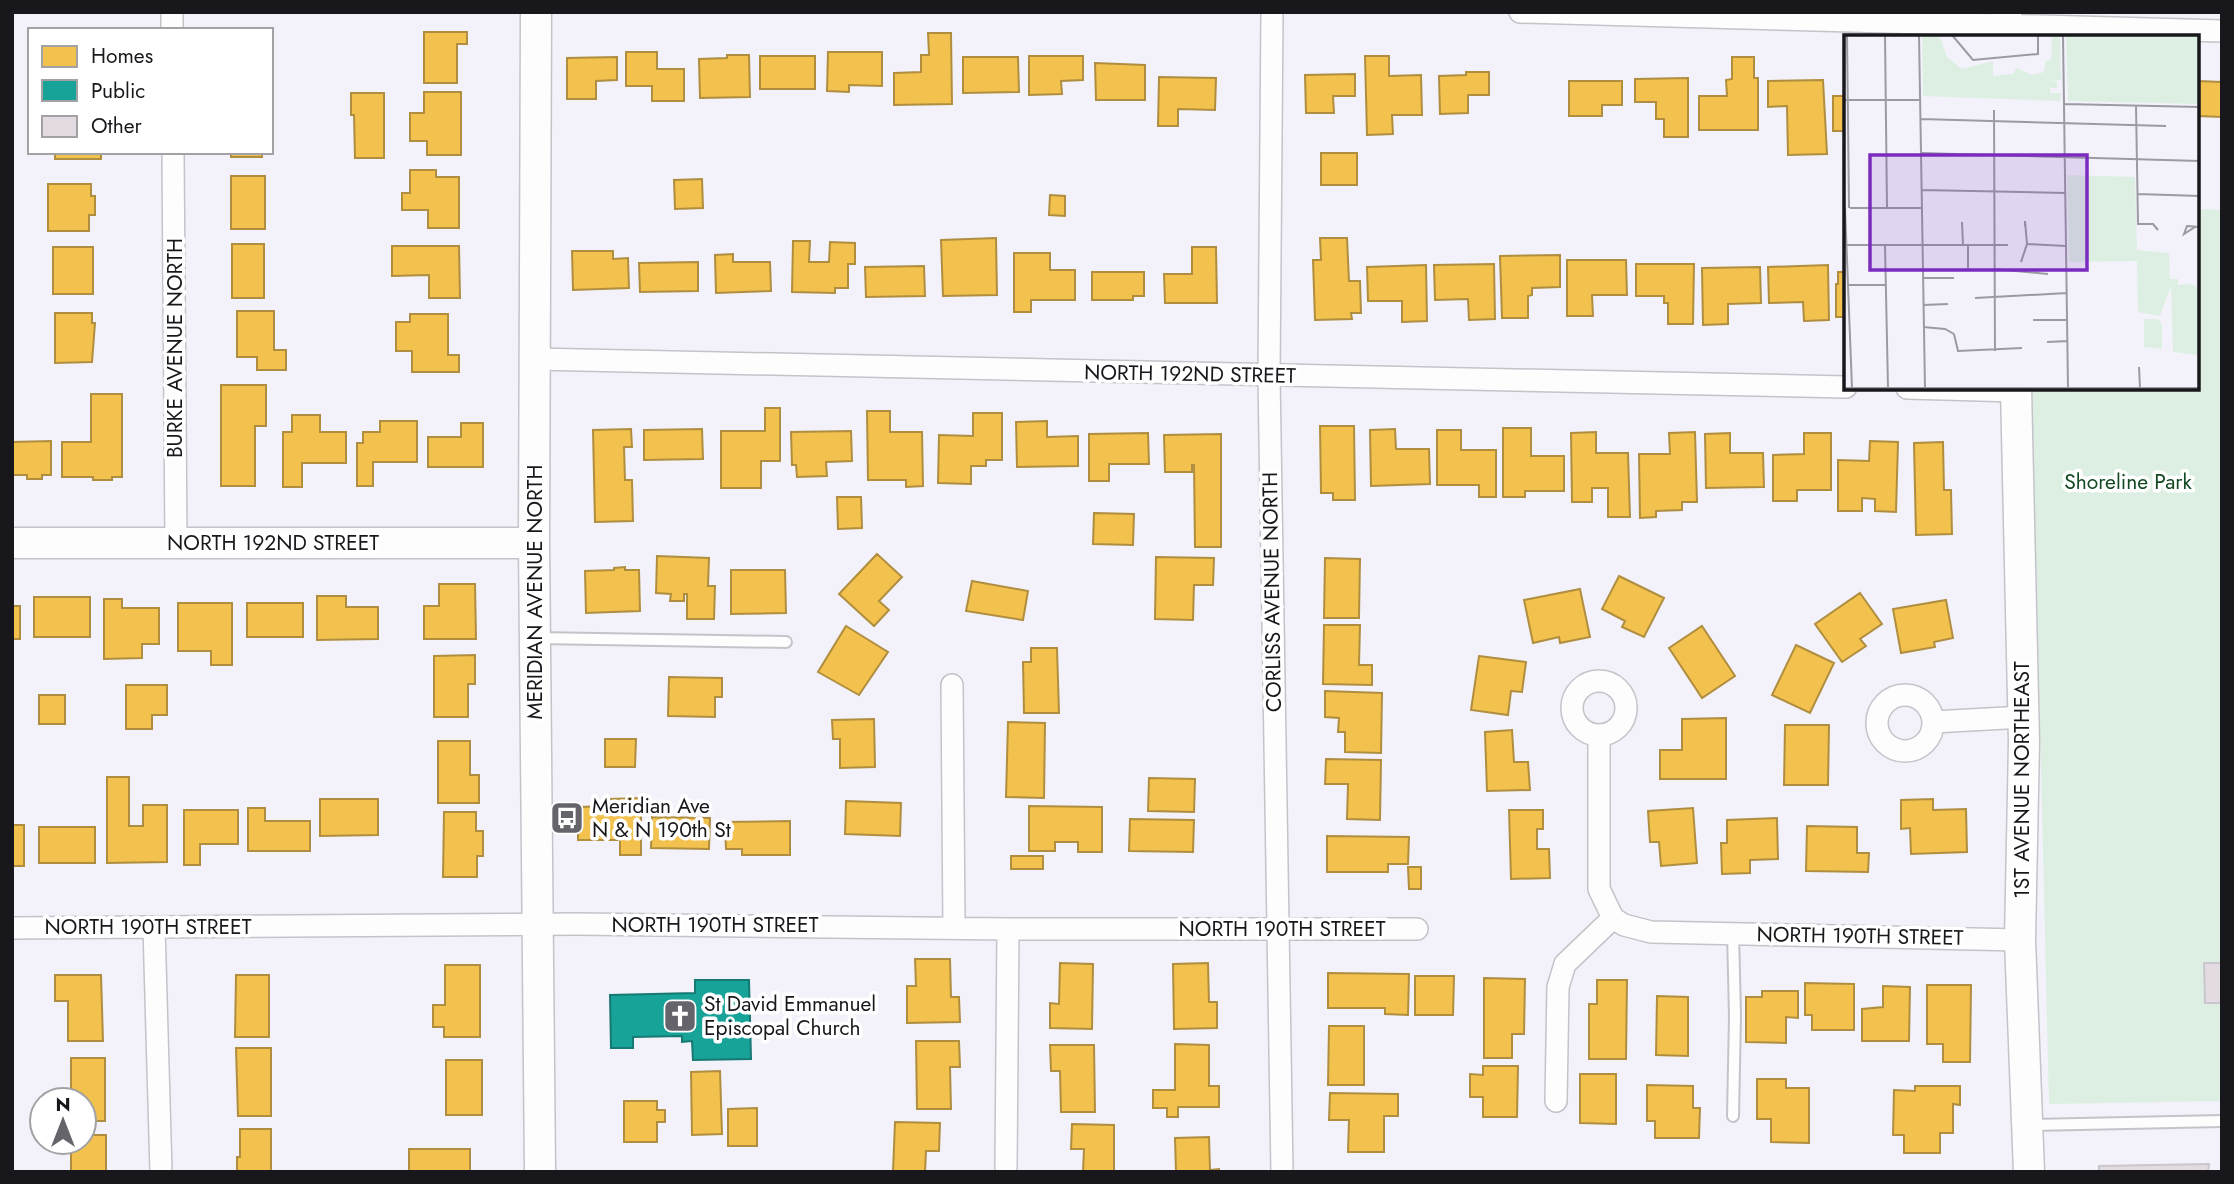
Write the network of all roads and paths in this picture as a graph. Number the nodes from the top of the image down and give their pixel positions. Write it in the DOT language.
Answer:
graph roads {
  1 [pos="536,12"];
  2 [pos="1272,12"];
  3 [pos="1520,12"];
  4 [pos="2006,25"];
  5 [pos="2222,30"];
  6 [pos="173,154"];
  7 [pos="535,359"];
  8 [pos="1269,376"];
  9 [pos="1844,387"];
  10 [pos="2016,390"];
  11 [pos="12,543"];
  12 [pos="176,543"];
  13 [pos="534,543"];
  14 [pos="535,638"];
  15 [pos="786,642"];
  16 [pos="952,685"];
  17 [pos="2024,717"];
  18 [pos="1933,722"];
  19 [pos="1599,735"];
  20 [pos="1614,918"];
  21 [pos="537,925"];
  22 [pos="155,927"];
  23 [pos="954,927"];
  24 [pos="12,928"];
  25 [pos="1008,929"];
  26 [pos="1276,929"];
  27 [pos="1417,929"];
  28 [pos="1733,933"];
  29 [pos="2020,940"];
  30 [pos="1556,1101"];
  31 [pos="1733,1116"];
  32 [pos="2222,1121"];
  33 [pos="2027,1125"];
  34 [pos="1006,1168"];
  35 [pos="161,1172"];
  36 [pos="540,1172"];
  37 [pos="1282,1172"];
  38 [pos="2029,1172"];
  1 -- 7 [label="street, MERIDIAN AVENUE NORTH"];
  2 -- 8 [label="street, CORLISS AVENUE NORTH"];
  3 -- 4 [label="street"];
  4 -- 5 [label="street"];
  6 -- 12 [label="street, BURKE AVENUE NORTH"];
  7 -- 8 [label="street, NORTH 192ND STREET"];
  7 -- 13 [label="street, MERIDIAN AVENUE NORTH"];
  8 -- 9 [label="street, NORTH 192ND STREET"];
  8 -- 26 [label="street, CORLISS AVENUE NORTH"];
  10 -- 17 [label="street, 1ST AVENUE NORTHEAST"];
  11 -- 12 [label="street, NORTH 192ND STREET"];
  12 -- 13 [label="street, NORTH 192ND STREET"];
  13 -- 14 [label="street, MERIDIAN AVENUE NORTH"];
  14 -- 15 [label="lane"];
  14 -- 21 [label="street, MERIDIAN AVENUE NORTH"];
  16 -- 23 [label="street"];
  17 -- 18 [label="street"];
  17 -- 29 [label="street, 1ST AVENUE NORTHEAST"];
  19 -- 20 [label="street"];
  20 -- 28 [label="street, NORTH 190TH STREET"];
  20 -- 30 [label="street"];
  21 -- 22 [label="street, NORTH 190TH STREET"];
  21 -- 23 [label="street, NORTH 190TH STREET"];
  21 -- 36 [label="street, MERIDIAN AVENUE NORTH"];
  22 -- 24 [label="street, NORTH 190TH STREET"];
  22 -- 35 [label="street"];
  23 -- 25 [label="street, NORTH 190TH STREET"];
  25 -- 26 [label="street, NORTH 190TH STREET"];
  25 -- 34 [label="street"];
  26 -- 27 [label="street, NORTH 190TH STREET"];
  26 -- 37 [label="street, CORLISS AVENUE NORTH"];
  28 -- 29 [label="street, NORTH 190TH STREET"];
  28 -- 31 [label="lane"];
  29 -- 33 [label="street, 1ST AVENUE NORTHEAST"];
  32 -- 33 [label="lane"];
  33 -- 38 [label="street, 1ST AVENUE NORTHEAST"];
}
